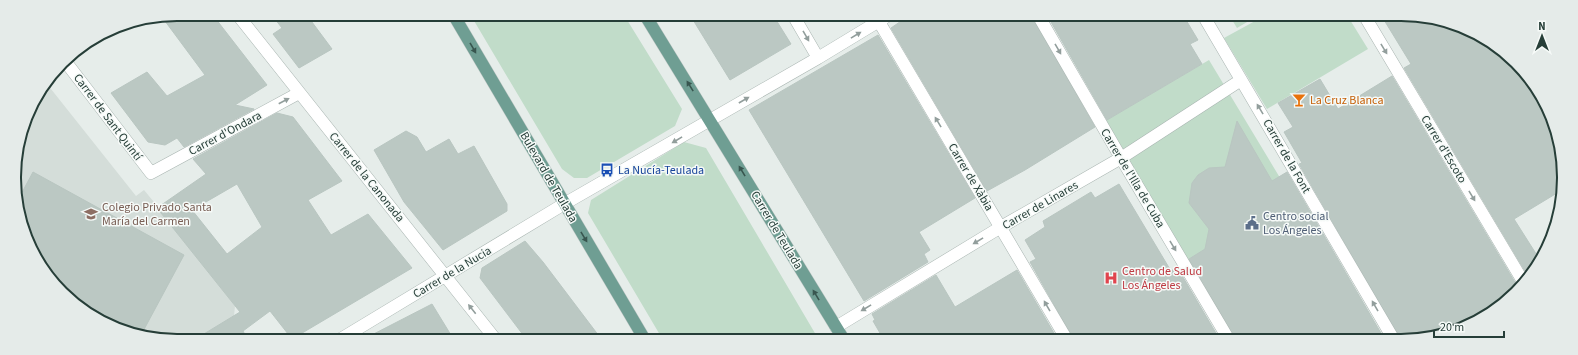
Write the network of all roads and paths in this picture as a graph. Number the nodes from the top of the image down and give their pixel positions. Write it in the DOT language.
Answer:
graph roads {
  1 [pos="242,21"];
  2 [pos="457,21"];
  3 [pos="649,21"];
  4 [pos="797,21"];
  5 [pos="872,21"];
  6 [pos="878,21"];
  7 [pos="1041,21"];
  8 [pos="1207,21"];
  9 [pos="1368,21"];
  10 [pos="818,58"];
  11 [pos="69,65"];
  12 [pos="1241,80"];
  13 [pos="299,93"];
  14 [pos="710,120"];
  15 [pos="1121,158"];
  16 [pos="151,173"];
  17 [pos="564,204"];
  18 [pos="1001,227"];
  19 [pos="447,276"];
  20 [pos="1521,278"];
  21 [pos="836,326"];
  22 [pos="349,334"];
  23 [pos="491,334"];
  24 [pos="641,334"];
  25 [pos="841,334"];
  26 [pos="1063,334"];
  27 [pos="1225,334"];
  28 [pos="1390,334"];
  1 -- 13 [label="street, Carrer de la Canonada"];
  2 -- 17 [label="main road, Bulevard de Teulada, one-way"];
  14 -- 3 [label="main road, Carrer de Teulada, one-way"];
  4 -- 10 [label="street, one-way"];
  10 -- 5 [label="street, one-way"];
  18 -- 6 [label="street, Carrer de Xàbia, one-way"];
  7 -- 15 [label="street, Carrer de l'Illa de Cuba, one-way"];
  8 -- 12 [label="street, Carrer de la Font"];
  9 -- 20 [label="street, Carrer d'Escoto, one-way"];
  14 -- 10 [label="street, one-way"];
  11 -- 16 [label="street, Carrer de Sant Quintí"];
  12 -- 15 [label="street, Carrer de Linares"];
  28 -- 12 [label="street, Carrer de la Font, one-way"];
  16 -- 13 [label="street, Carrer d'Ondara, one-way"];
  13 -- 19 [label="street, Carrer de la Canonada"];
  14 -- 17 [label="street, one-way"];
  21 -- 14 [label="main road, Carrer de Teulada, one-way"];
  15 -- 18 [label="street, Carrer de Linares"];
  15 -- 27 [label="street, Carrer de l'Illa de Cuba, one-way"];
  17 -- 19 [label="street, Carrer de la Nucia"];
  17 -- 24 [label="main road, Bulevard de Teulada, one-way"];
  18 -- 21 [label="street, Carrer de Linares, one-way"];
  26 -- 18 [label="street, Carrer de Xàbia, one-way"];
  19 -- 22 [label="street, Carrer de la Nucia"];
  23 -- 19 [label="street, Carrer de la Canonada, one-way"];
  21 -- 25 [label="main road, Carrer de Teulada"];
}
